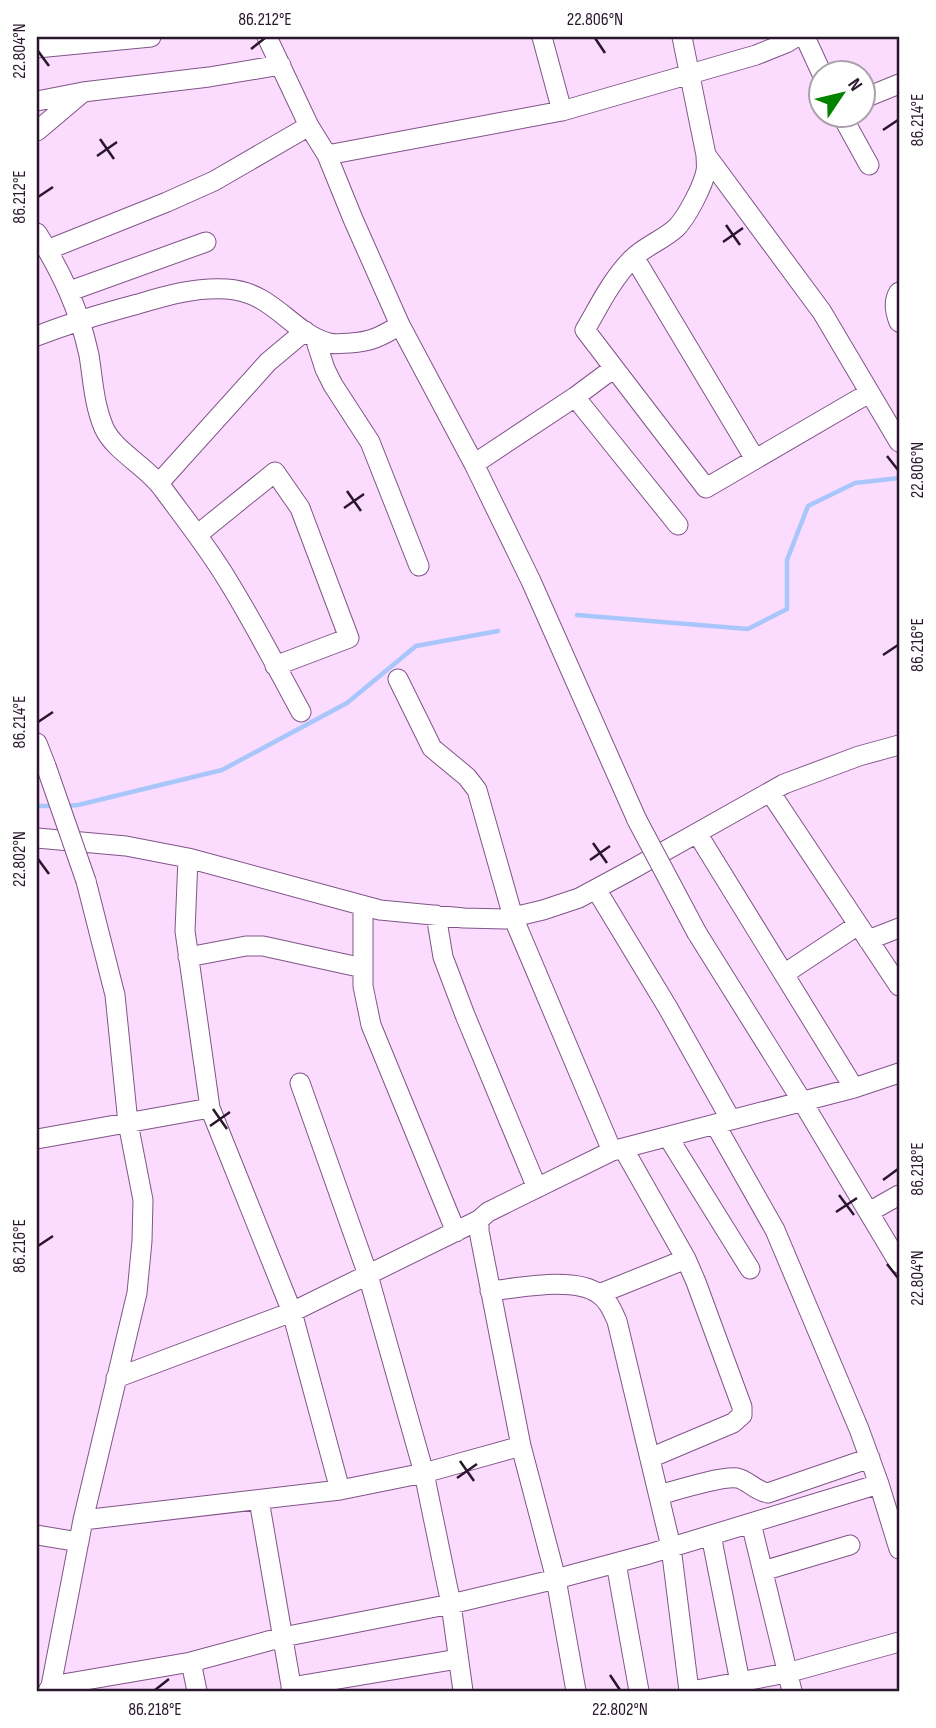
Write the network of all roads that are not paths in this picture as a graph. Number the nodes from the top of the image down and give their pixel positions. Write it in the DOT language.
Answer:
graph roads {
  1 [pos="151,37"];
  2 [pos="542,37"];
  3 [pos="682,37"];
  4 [pos="796,37"];
  5 [pos="805,37"];
  6 [pos="271,38"];
  7 [pos="37,48"];
  8 [pos="816,60"];
  9 [pos="281,65"];
  10 [pos="690,74"];
  11 [pos="899,84"];
  12 [pos="83,92"];
  13 [pos="876,94"];
  14 [pos="37,101"];
  15 [pos="562,111"];
  16 [pos="309,126"];
  17 [pos="850,130"];
  18 [pos="37,131"];
  19 [pos="327,155"];
  20 [pos="706,155"];
  21 [pos="869,165"];
  22 [pos="42,241"];
  23 [pos="206,242"];
  24 [pos="634,257"];
  25 [pos="69,291"];
  26 [pos="899,292"];
  27 [pos="80,320"];
  28 [pos="899,322"];
  29 [pos="400,325"];
  30 [pos="310,334"];
  31 [pos="37,336"];
  32 [pos="614,368"];
  33 [pos="869,393"];
  34 [pos="575,397"];
  35 [pos="898,438"];
  36 [pos="755,459"];
  37 [pos="474,464"];
  38 [pos="159,482"];
  39 [pos="678,525"];
  40 [pos="197,535"];
  41 [pos="419,566"];
  42 [pos="275,666"];
  43 [pos="398,679"];
  44 [pos="301,712"];
  45 [pos="37,743"];
  46 [pos="899,745"];
  47 [pos="770,792"];
  48 [pos="696,833"];
  49 [pos="37,838"];
  50 [pos="188,858"];
  51 [pos="596,889"];
  52 [pos="363,906"];
  53 [pos="436,915"];
  54 [pos="513,917"];
  55 [pos="899,928"];
  56 [pos="863,932"];
  57 [pos="188,957"];
  58 [pos="363,968"];
  59 [pos="784,974"];
  60 [pos="899,986"];
  61 [pos="899,1073"];
  62 [pos="300,1083"];
  63 [pos="854,1088"];
  64 [pos="802,1101"];
  65 [pos="210,1108"];
  66 [pos="723,1122"];
  67 [pos="128,1123"];
  68 [pos="668,1137"];
  69 [pos="37,1139"];
  70 [pos="617,1150"];
  71 [pos="537,1188"];
  72 [pos="899,1195"];
  73 [pos="869,1212"];
  74 [pos="479,1220"];
  75 [pos="456,1231"];
  76 [pos="686,1259"];
  77 [pos="899,1263"];
  78 [pos="750,1269"];
  79 [pos="368,1275"];
  80 [pos="490,1291"];
  81 [pos="599,1294"];
  82 [pos="292,1312"];
  83 [pos="116,1378"];
  84 [pos="521,1446"];
  85 [pos="650,1458"];
  86 [pos="870,1458"];
  87 [pos="424,1473"];
  88 [pos="879,1484"];
  89 [pos="340,1490"];
  90 [pos="659,1495"];
  91 [pos="259,1500"];
  92 [pos="83,1520"];
  93 [pos="751,1522"];
  94 [pos="37,1535"];
  95 [pos="711,1535"];
  96 [pos="79,1542"];
  97 [pos="850,1545"];
  98 [pos="671,1547"];
  99 [pos="899,1549"];
  100 [pos="616,1563"];
  101 [pos="763,1571"];
  102 [pos="556,1579"];
  103 [pos="451,1604"];
  104 [pos="283,1637"];
  105 [pos="899,1642"];
  106 [pos="458,1659"];
  107 [pos="191,1662"];
  108 [pos="740,1682"];
  109 [pos="790,1682"];
  110 [pos="51,1689"];
  111 [pos="291,1689"];
  112 [pos="197,1691"];
  113 [pos="463,1691"];
  114 [pos="576,1691"];
  115 [pos="639,1691"];
  116 [pos="690,1691"];
  1 -- 7 [label="street"];
  2 -- 15 [label="street"];
  3 -- 10 [label="street"];
  4 -- 10 [label="street"];
  5 -- 8 [label="street"];
  6 -- 9 [label="street"];
  9 -- 12 [label="street"];
  9 -- 16 [label="street"];
  10 -- 15 [label="street"];
  10 -- 20 [label="street"];
  11 -- 13 [label="street"];
  12 -- 14 [label="street"];
  12 -- 18 [label="street"];
  15 -- 19 [label="street"];
  16 -- 19 [label="street"];
  16 -- 22 [label="street"];
  17 -- 21 [label="street"];
  19 -- 29 [label="street"];
  20 -- 24 [label="street"];
  20 -- 33 [label="street"];
  22 -- 25 [label="street"];
  23 -- 25 [label="street"];
  24 -- 32 [label="street"];
  24 -- 36 [label="street"];
  25 -- 27 [label="street"];
  26 -- 28 [label="street"];
  27 -- 30 [label="street"];
  27 -- 31 [label="street"];
  27 -- 38 [label="street"];
  29 -- 30 [label="street"];
  29 -- 37 [label="street"];
  30 -- 38 [label="street"];
  30 -- 41 [label="street"];
  32 -- 34 [label="street"];
  32 -- 36 [label="street"];
  33 -- 35 [label="street"];
  33 -- 36 [label="street"];
  34 -- 37 [label="street"];
  34 -- 39 [label="street"];
  37 -- 64 [label="street, bridge"];
  38 -- 40 [label="street"];
  40 -- 42 [label="street"];
  40 -- 42 [label="street"];
  42 -- 44 [label="street"];
  43 -- 54 [label="street"];
  45 -- 67 [label="street, bridge"];
  46 -- 47 [label="street"];
  47 -- 48 [label="street"];
  47 -- 56 [label="street"];
  48 -- 51 [label="street"];
  48 -- 59 [label="street"];
  49 -- 50 [label="street"];
  50 -- 52 [label="street"];
  50 -- 57 [label="street"];
  51 -- 54 [label="street"];
  51 -- 66 [label="street"];
  52 -- 53 [label="street"];
  52 -- 58 [label="street"];
  53 -- 54 [label="street"];
  53 -- 71 [label="street"];
  54 -- 70 [label="street"];
  55 -- 56 [label="street"];
  56 -- 59 [label="street"];
  56 -- 60 [label="street"];
  57 -- 58 [label="street"];
  57 -- 65 [label="street"];
  58 -- 75 [label="street"];
  59 -- 63 [label="street"];
  61 -- 63 [label="street"];
  62 -- 79 [label="street"];
  63 -- 64 [label="street"];
  64 -- 66 [label="street"];
  64 -- 73 [label="street"];
  65 -- 67 [label="street"];
  65 -- 82 [label="street"];
  66 -- 68 [label="street"];
  66 -- 86 [label="street"];
  67 -- 69 [label="street"];
  67 -- 83 [label="street"];
  68 -- 70 [label="street"];
  68 -- 78 [label="street"];
  70 -- 71 [label="street"];
  70 -- 76 [label="street"];
  71 -- 74 [label="street"];
  72 -- 73 [label="street"];
  73 -- 77 [label="street"];
  74 -- 75 [label="street"];
  74 -- 80 [label="street"];
  75 -- 79 [label="street"];
  76 -- 81 [label="street"];
  76 -- 85 [label="street"];
  79 -- 82 [label="street"];
  79 -- 87 [label="street"];
  80 -- 81 [label="street"];
  80 -- 84 [label="street"];
  81 -- 85 [label="street"];
  82 -- 83 [label="street"];
  82 -- 89 [label="street"];
  83 -- 92 [label="street"];
  84 -- 87 [label="street"];
  84 -- 102 [label="street"];
  85 -- 90 [label="street"];
  86 -- 88 [label="street"];
  86 -- 90 [label="street"];
  87 -- 89 [label="street"];
  87 -- 103 [label="street"];
  88 -- 93 [label="street"];
  88 -- 99 [label="street"];
  89 -- 91 [label="street"];
  90 -- 98 [label="street"];
  91 -- 92 [label="street"];
  91 -- 104 [label="street"];
  92 -- 96 [label="street"];
  93 -- 95 [label="street"];
  93 -- 101 [label="street"];
  94 -- 96 [label="street"];
  95 -- 98 [label="street"];
  95 -- 108 [label="street"];
  96 -- 110 [label="street"];
  97 -- 101 [label="street"];
  98 -- 100 [label="street"];
  98 -- 116 [label="street"];
  100 -- 102 [label="street"];
  100 -- 115 [label="street"];
  101 -- 109 [label="street"];
  102 -- 103 [label="street"];
  102 -- 114 [label="street"];
  103 -- 104 [label="street"];
  103 -- 106 [label="street"];
  104 -- 107 [label="street"];
  104 -- 111 [label="street"];
  105 -- 109 [label="street"];
  106 -- 111 [label="street"];
  106 -- 113 [label="street"];
  107 -- 110 [label="street"];
  107 -- 112 [label="street"];
  108 -- 109 [label="street"];
  108 -- 116 [label="street"];
}
